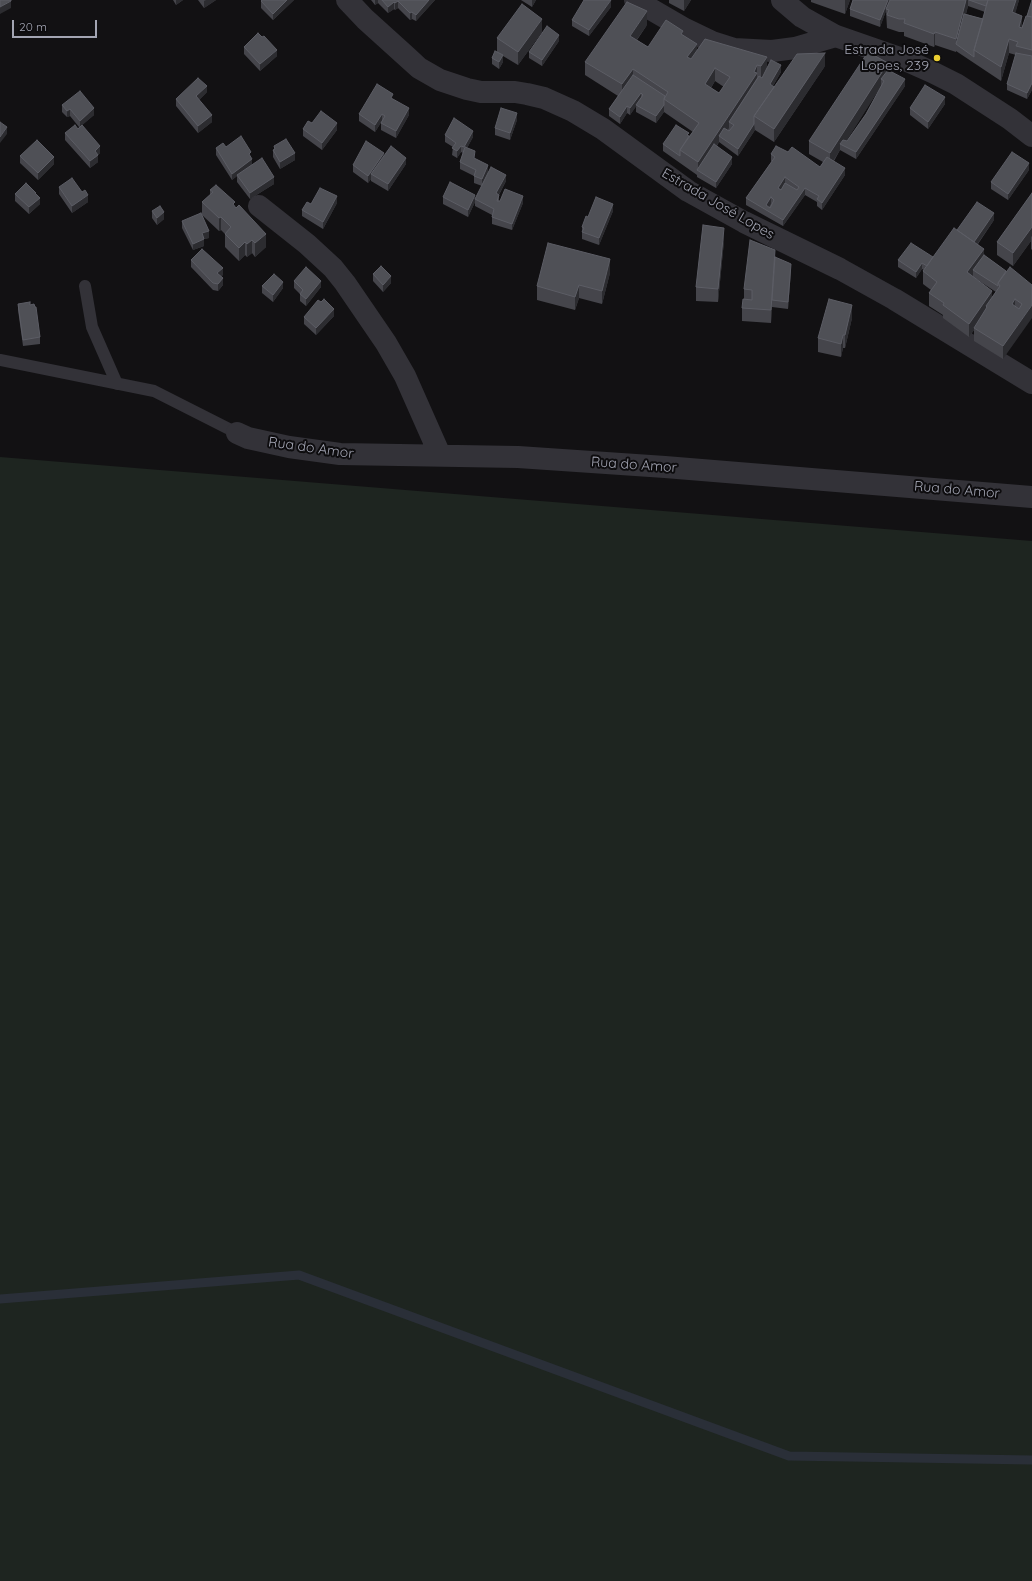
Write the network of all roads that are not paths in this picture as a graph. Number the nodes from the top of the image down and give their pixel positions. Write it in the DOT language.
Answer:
graph roads {
  1 [pos="347,0"];
  2 [pos="635,0"];
  3 [pos="782,0"];
  4 [pos="836,36"];
  5 [pos="1032,136"];
  6 [pos="259,206"];
  7 [pos="85,286"];
  8 [pos="0,360"];
  9 [pos="1032,383"];
  10 [pos="117,384"];
  11 [pos="237,434"];
  12 [pos="440,455"];
  13 [pos="1032,497"];
  1 -- 9 [label="street, Estrada José Lopes"];
  2 -- 4 [label="street"];
  3 -- 4 [label="street"];
  4 -- 5 [label="street"];
  6 -- 12 [label="street"];
  7 -- 10 [label="lane"];
  8 -- 10 [label="lane"];
  10 -- 11 [label="lane"];
  11 -- 12 [label="street, Rua do Amor"];
  12 -- 13 [label="street, Rua do Amor"];
}
